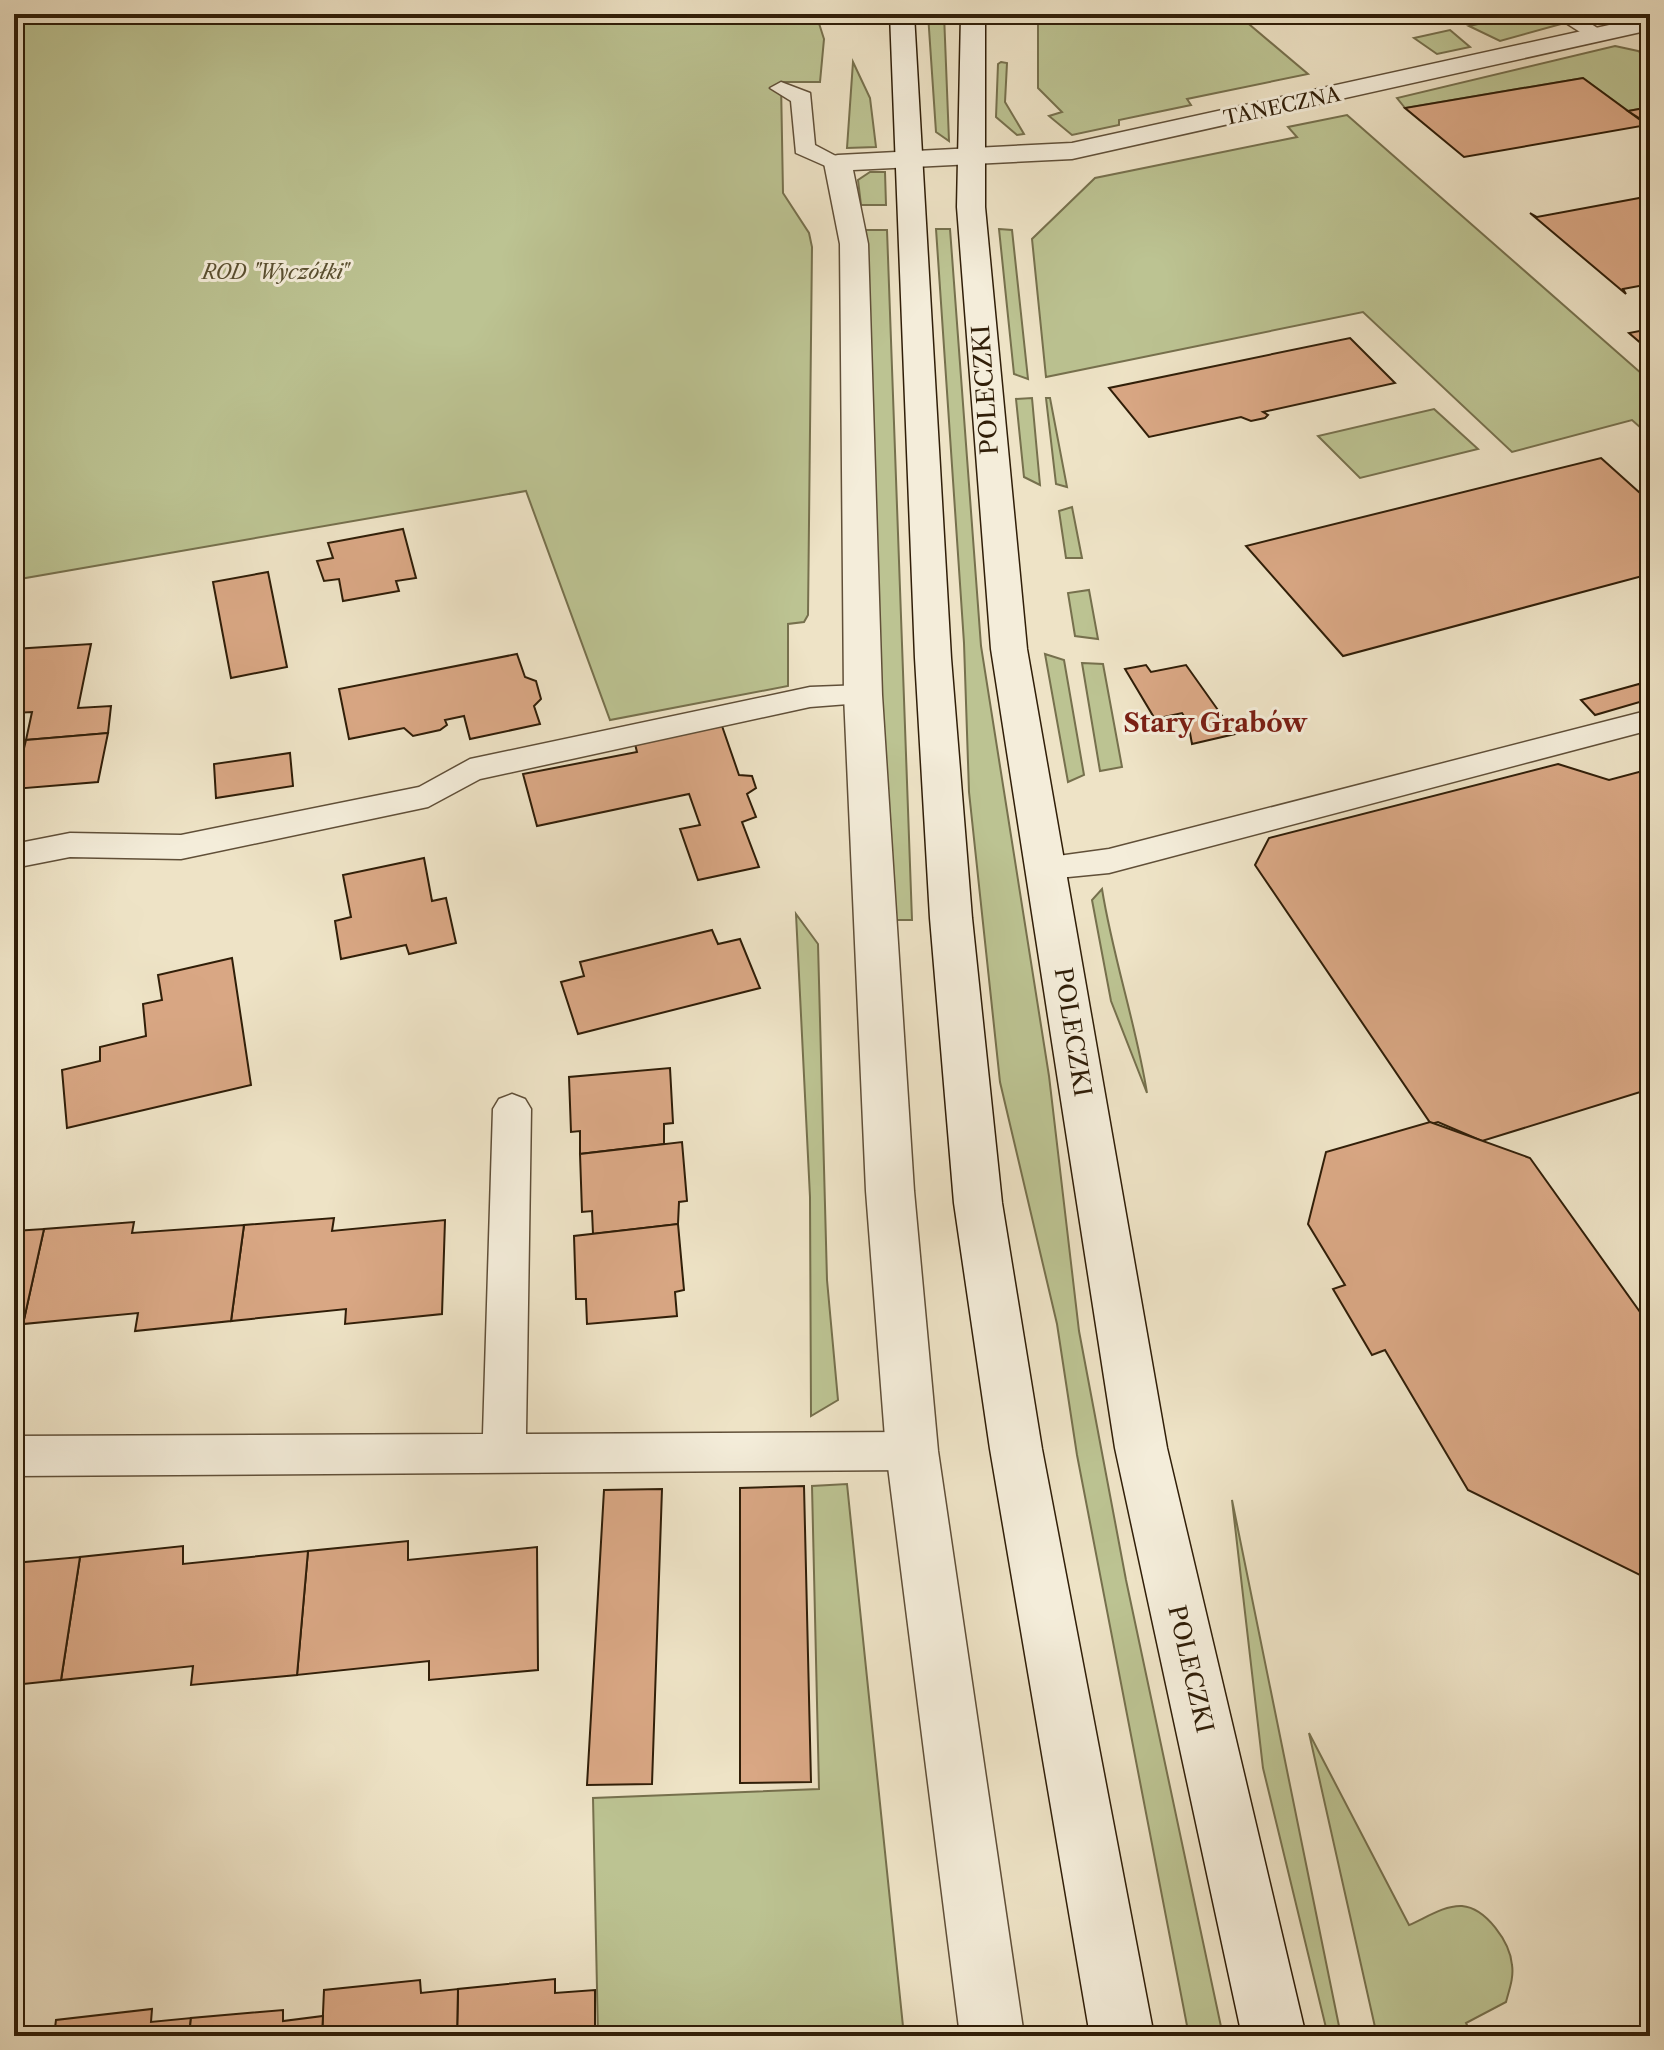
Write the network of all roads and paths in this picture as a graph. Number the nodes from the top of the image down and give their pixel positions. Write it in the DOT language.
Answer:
graph roads {
  1 [pos="902,14"];
  2 [pos="973,14"];
  3 [pos="1562,14"];
  4 [pos="1650,23"];
  5 [pos="1598,35"];
  6 [pos="781,88"];
  7 [pos="973,158"];
  8 [pos="910,161"];
  9 [pos="838,163"];
  10 [pos="863,695"];
  11 [pos="1650,720"];
  12 [pos="14,856"];
  13 [pos="1048,867"];
  14 [pos="512,1109"];
  15 [pos="912,1451"];
  16 [pos="504,1455"];
  17 [pos="14,1456"];
  18 [pos="992,2036"];
  19 [pos="1122,2036"];
  20 [pos="1274,2036"];
  1 -- 8 [label="main road"];
  2 -- 7 [label="main road, POLECZKI"];
  3 -- 5 [label="lane"];
  4 -- 5 [label="main road, TANECZNA"];
  5 -- 7 [label="main road, TANECZNA"];
  6 -- 9 [label="lane"];
  7 -- 8 [label="main road, TANECZNA"];
  7 -- 13 [label="main road, POLECZKI"];
  8 -- 9 [label="main road"];
  8 -- 19 [label="main road"];
  9 -- 10 [label="main road"];
  10 -- 12 [label="lane"];
  10 -- 15 [label="main road"];
  11 -- 13 [label="lane"];
  13 -- 20 [label="main road, POLECZKI"];
  14 -- 16 [label="lane"];
  15 -- 16 [label="lane"];
  15 -- 18 [label="main road"];
  16 -- 17 [label="lane"];
}
